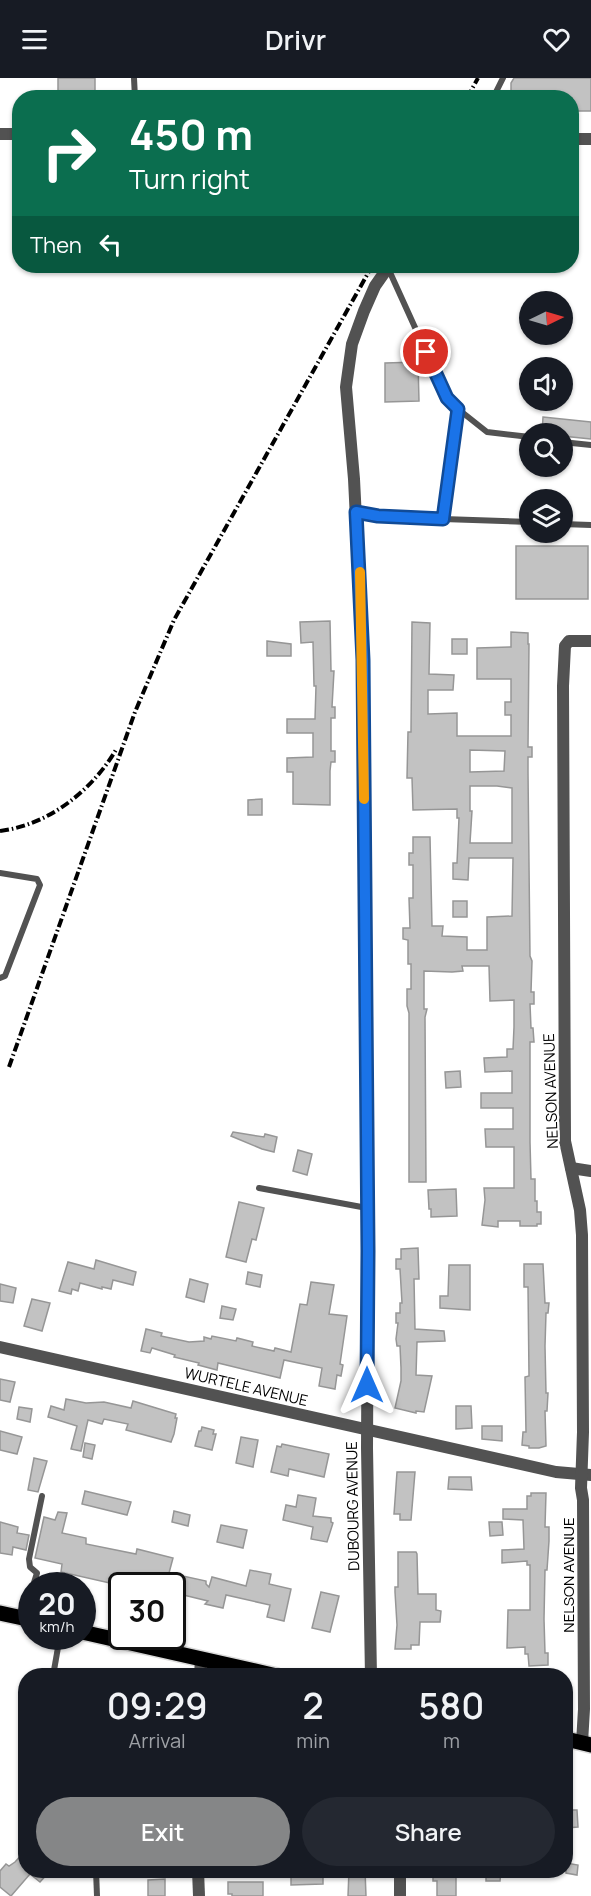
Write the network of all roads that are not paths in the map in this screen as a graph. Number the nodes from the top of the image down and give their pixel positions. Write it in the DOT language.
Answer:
graph roads {
  1 [pos="384,273"];
  2 [pos="391,273"];
  3 [pos="458,409"];
  4 [pos="519,436"];
  5 [pos="573,443"];
  6 [pos="591,445"];
  7 [pos="356,512"];
  8 [pos="443,519"];
  9 [pos="519,522"];
  10 [pos="573,524"];
  11 [pos="591,525"];
  12 [pos="591,641"];
  13 [pos="0,873"];
  14 [pos="0,978"];
  15 [pos="571,1168"];
  16 [pos="591,1171"];
  17 [pos="259,1188"];
  18 [pos="368,1208"];
  19 [pos="0,1347"];
  20 [pos="367,1430"];
  21 [pos="586,1475"];
  22 [pos="42,1496"];
  23 [pos="36,1572"];
  24 [pos="0,1613"];
  25 [pos="18,1617"];
  26 [pos="96,1635"];
  27 [pos="58,1650"];
  28 [pos="201,1658"];
  29 [pos="54,1668"];
  30 [pos="200,1668"];
  31 [pos="243,1668"];
  32 [pos="371,1668"];
  33 [pos="587,1744"];
  34 [pos="96,1878"];
  35 [pos="198,1878"];
  36 [pos="400,1878"];
  37 [pos="97,1896"];
  38 [pos="199,1896"];
  39 [pos="400,1896"];
  1 -- 7 [label="street, DUBOURG AVENUE"];
  2 -- 3 [label="lane"];
  3 -- 4 [label="lane"];
  3 -- 8 [label="lane"];
  5 -- 6 [label="lane"];
  7 -- 8 [label="lane"];
  7 -- 18 [label="street, DUBOURG AVENUE"];
  8 -- 9 [label="lane"];
  10 -- 11 [label="lane"];
  12 -- 15 [label="street, NELSON AVENUE"];
  13 -- 14 [label="lane"];
  15 -- 16 [label="street"];
  15 -- 21 [label="street, NELSON AVENUE"];
  17 -- 18 [label="lane"];
  18 -- 20 [label="street, DUBOURG AVENUE"];
  19 -- 20 [label="street, WURTELE AVENUE"];
  20 -- 21 [label="street, WURTELE AVENUE"];
  20 -- 32 [label="street, DUBOURG AVENUE"];
  21 -- 33 [label="street, NELSON AVENUE"];
  22 -- 23 [label="lane"];
  24 -- 25 [label="main road"];
  26 -- 28 [label="main road"];
  27 -- 29 [label="lane"];
  28 -- 30 [label="street"];
  28 -- 31 [label="main road"];
  34 -- 37 [label="lane"];
  35 -- 38 [label="street"];
  36 -- 39 [label="street"];
}
